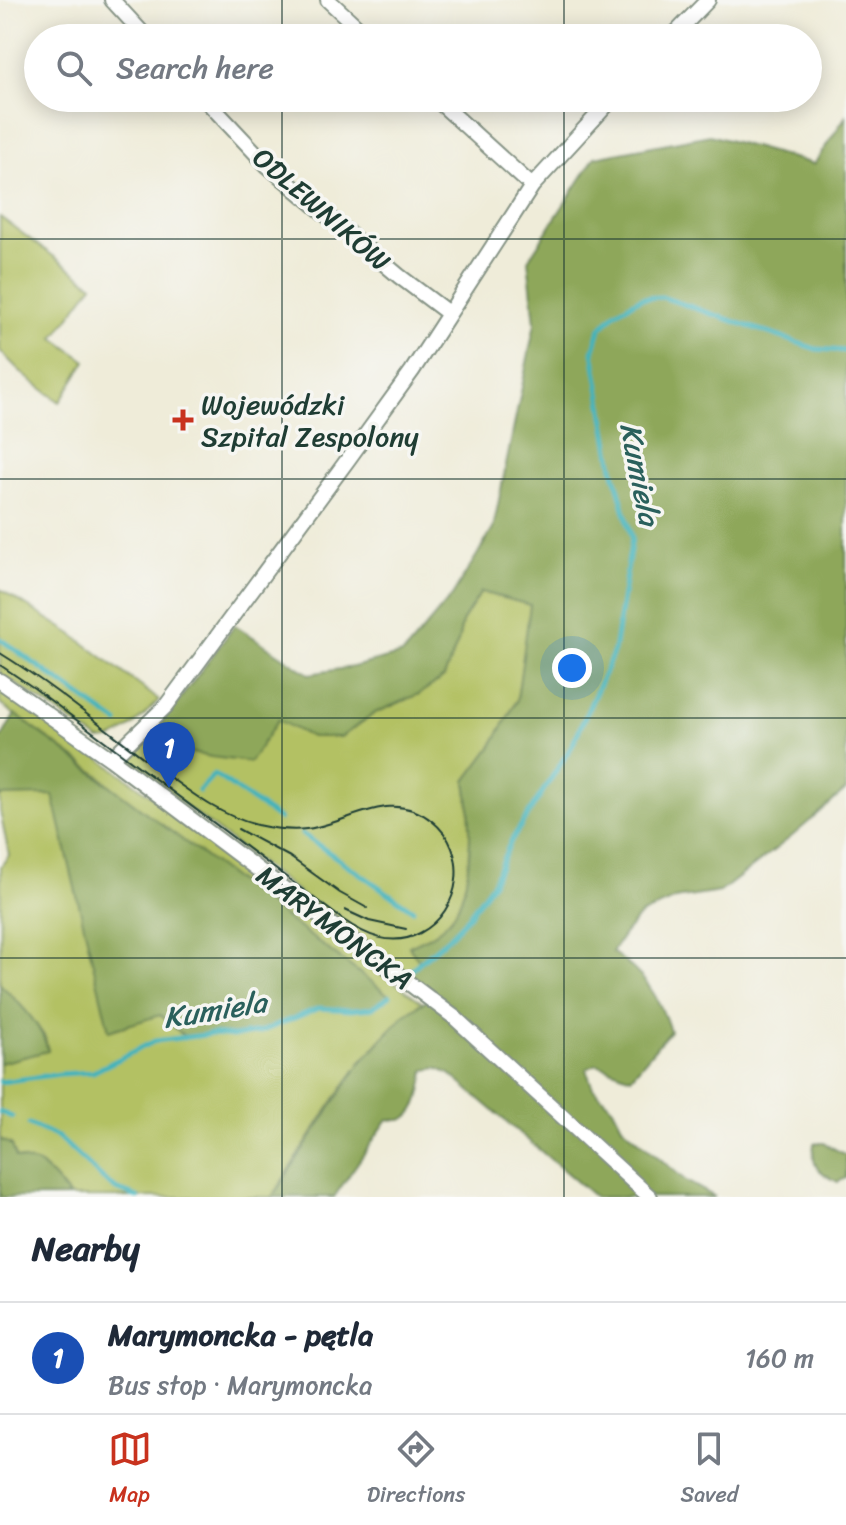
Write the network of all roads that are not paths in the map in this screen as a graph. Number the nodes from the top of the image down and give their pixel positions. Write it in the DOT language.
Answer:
graph roads {
  1 [pos="112,0"];
  2 [pos="328,0"];
  3 [pos="708,0"];
  4 [pos="134,24"];
  5 [pos="354,24"];
  6 [pos="685,24"];
  7 [pos="217,112"];
  8 [pos="450,112"];
  9 [pos="600,112"];
  10 [pos="532,186"];
  11 [pos="448,313"];
  12 [pos="0,681"];
  13 [pos="111,759"];
  14 [pos="650,1197"];
  1 -- 4 [label="street"];
  2 -- 5 [label="street"];
  3 -- 6 [label="street"];
  7 -- 11 [label="street, ODLEWNIKÓW"];
  8 -- 10 [label="street"];
  9 -- 10 [label="street"];
  10 -- 11 [label="street"];
  11 -- 13 [label="street"];
  12 -- 13 [label="street, MARYMONCKA"];
  13 -- 14 [label="street, MARYMONCKA"];
}
